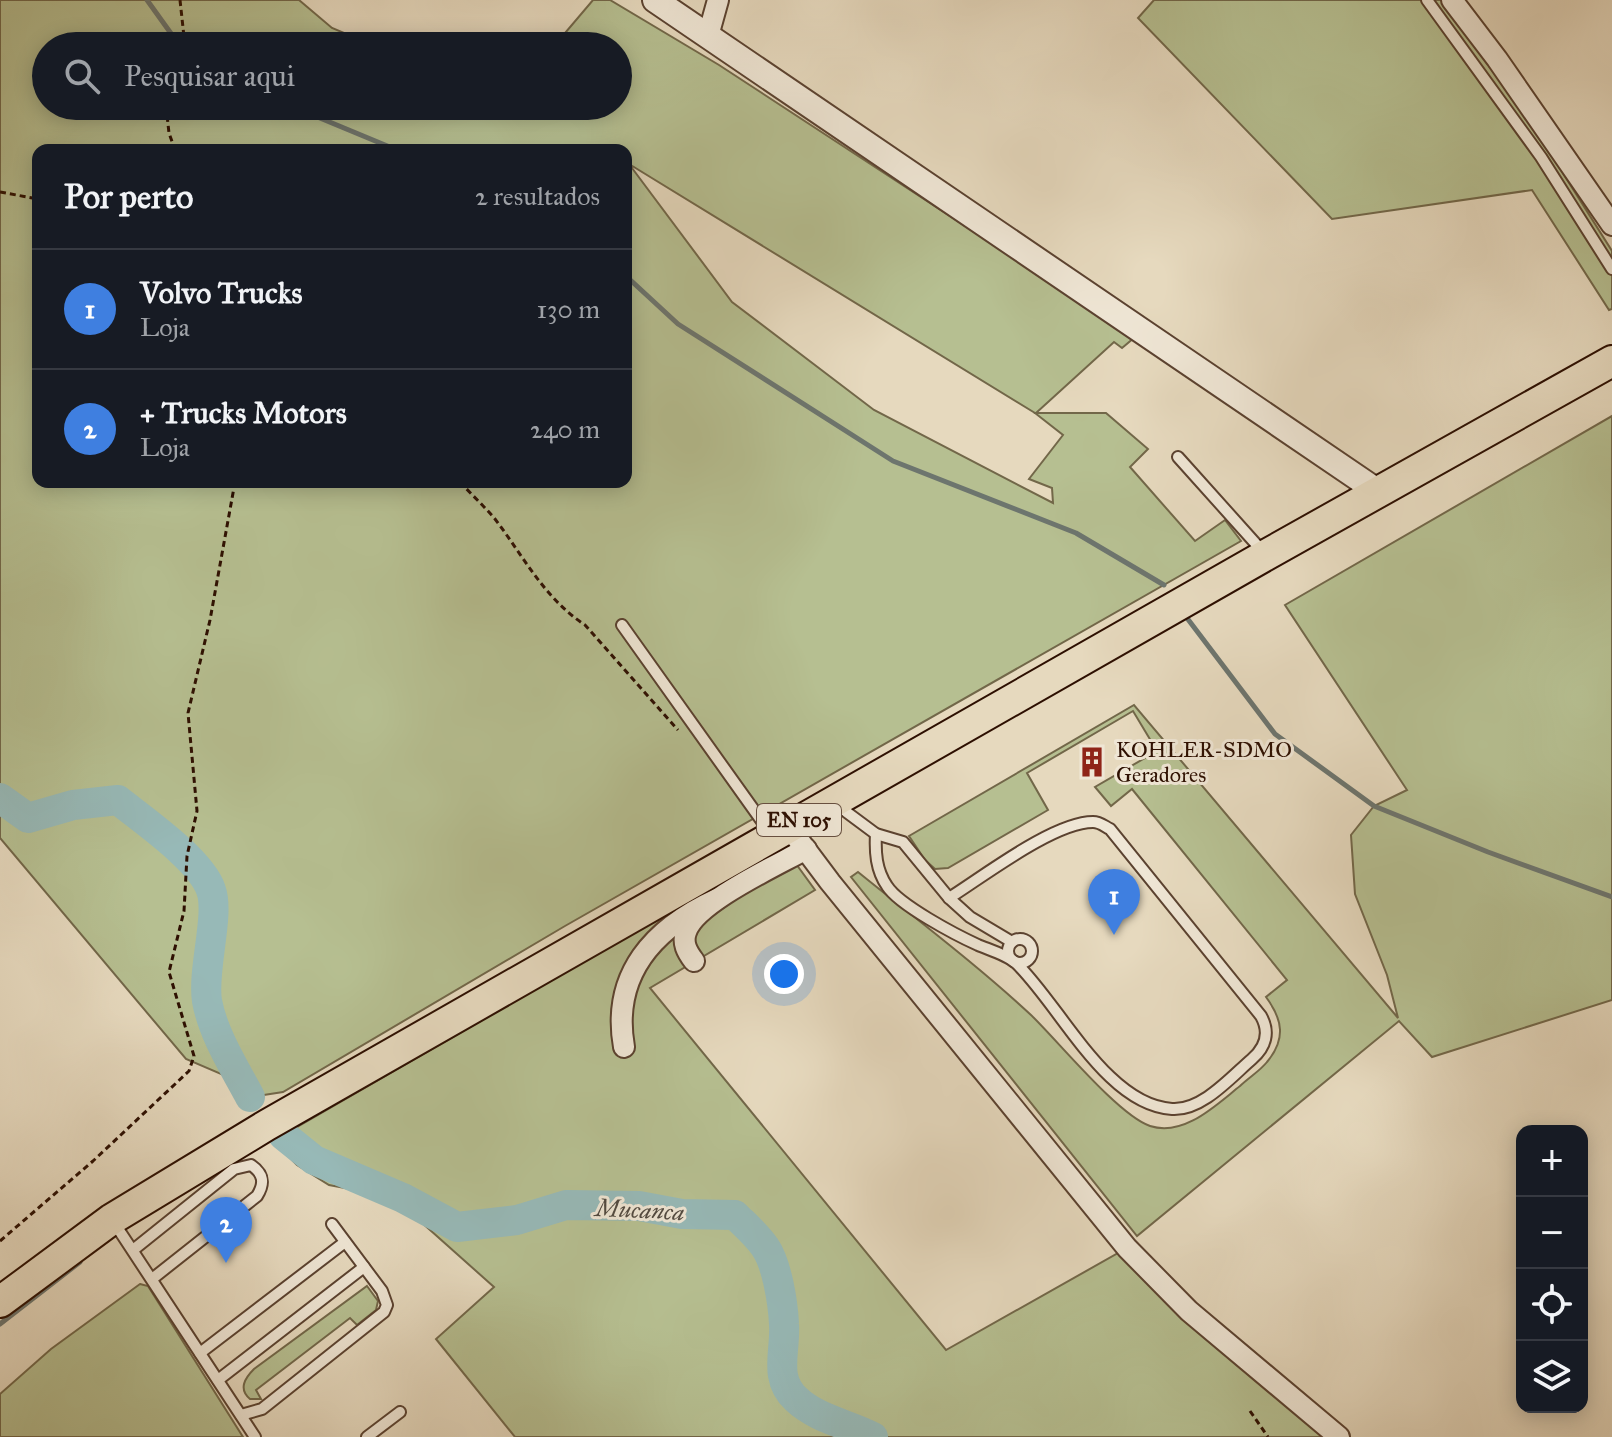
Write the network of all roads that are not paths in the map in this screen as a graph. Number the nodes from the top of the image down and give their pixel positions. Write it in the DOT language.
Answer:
graph roads {
  1 [pos="655,0"];
  2 [pos="718,0"];
  3 [pos="1427,0"];
  4 [pos="1452,0"];
  5 [pos="708,36"];
  6 [pos="1612,225"];
  7 [pos="1612,269"];
  8 [pos="1612,361"];
  9 [pos="1178,457"];
  10 [pos="1377,491"];
  11 [pos="1266,555"];
  12 [pos="622,625"];
  13 [pos="832,801"];
  14 [pos="876,834"];
  15 [pos="789,837"];
  16 [pos="949,898"];
  17 [pos="717,899"];
  18 [pos="1012,942"];
  19 [pos="694,961"];
  20 [pos="1014,961"];
  21 [pos="624,1047"];
  22 [pos="112,1219"];
  23 [pos="332,1224"];
  24 [pos="345,1242"];
  25 [pos="133,1250"];
  26 [pos="364,1267"];
  27 [pos="152,1279"];
  28 [pos="0,1302"];
  29 [pos="200,1353"];
  30 [pos="218,1380"];
  31 [pos="400,1412"];
  32 [pos="241,1415"];
  33 [pos="255,1437"];
  34 [pos="367,1437"];
  35 [pos="1339,1437"];
  1 -- 5 [label="street"];
  2 -- 5 [label="street"];
  3 -- 7 [label="lane"];
  4 -- 6 [label="street"];
  5 -- 10 [label="street"];
  8 -- 10 [label="main road, EN 105"];
  9 -- 11 [label="lane"];
  10 -- 11 [label="main road, EN 105"];
  11 -- 13 [label="main road, EN 105"];
  12 -- 15 [label="lane"];
  13 -- 14 [label="lane"];
  13 -- 15 [label="main road, EN 105"];
  14 -- 16 [label="lane"];
  14 -- 20 [label="lane"];
  15 -- 17 [label="street"];
  15 -- 22 [label="main road, EN 105"];
  15 -- 35 [label="street"];
  16 -- 18 [label="lane"];
  16 -- 20 [label="lane"];
  17 -- 19 [label="street"];
  17 -- 21 [label="street"];
  18 -- 20 [label="lane"];
  18 -- 20 [label="lane"];
  22 -- 25 [label="lane"];
  22 -- 28 [label="main road, EN 105"];
  23 -- 24 [label="lane"];
  24 -- 26 [label="lane"];
  24 -- 29 [label="lane"];
  25 -- 27 [label="lane"];
  25 -- 27 [label="lane"];
  26 -- 30 [label="lane"];
  26 -- 32 [label="lane"];
  27 -- 29 [label="lane"];
  29 -- 30 [label="lane"];
  30 -- 32 [label="lane"];
  31 -- 34 [label="lane"];
  32 -- 33 [label="lane"];
}
